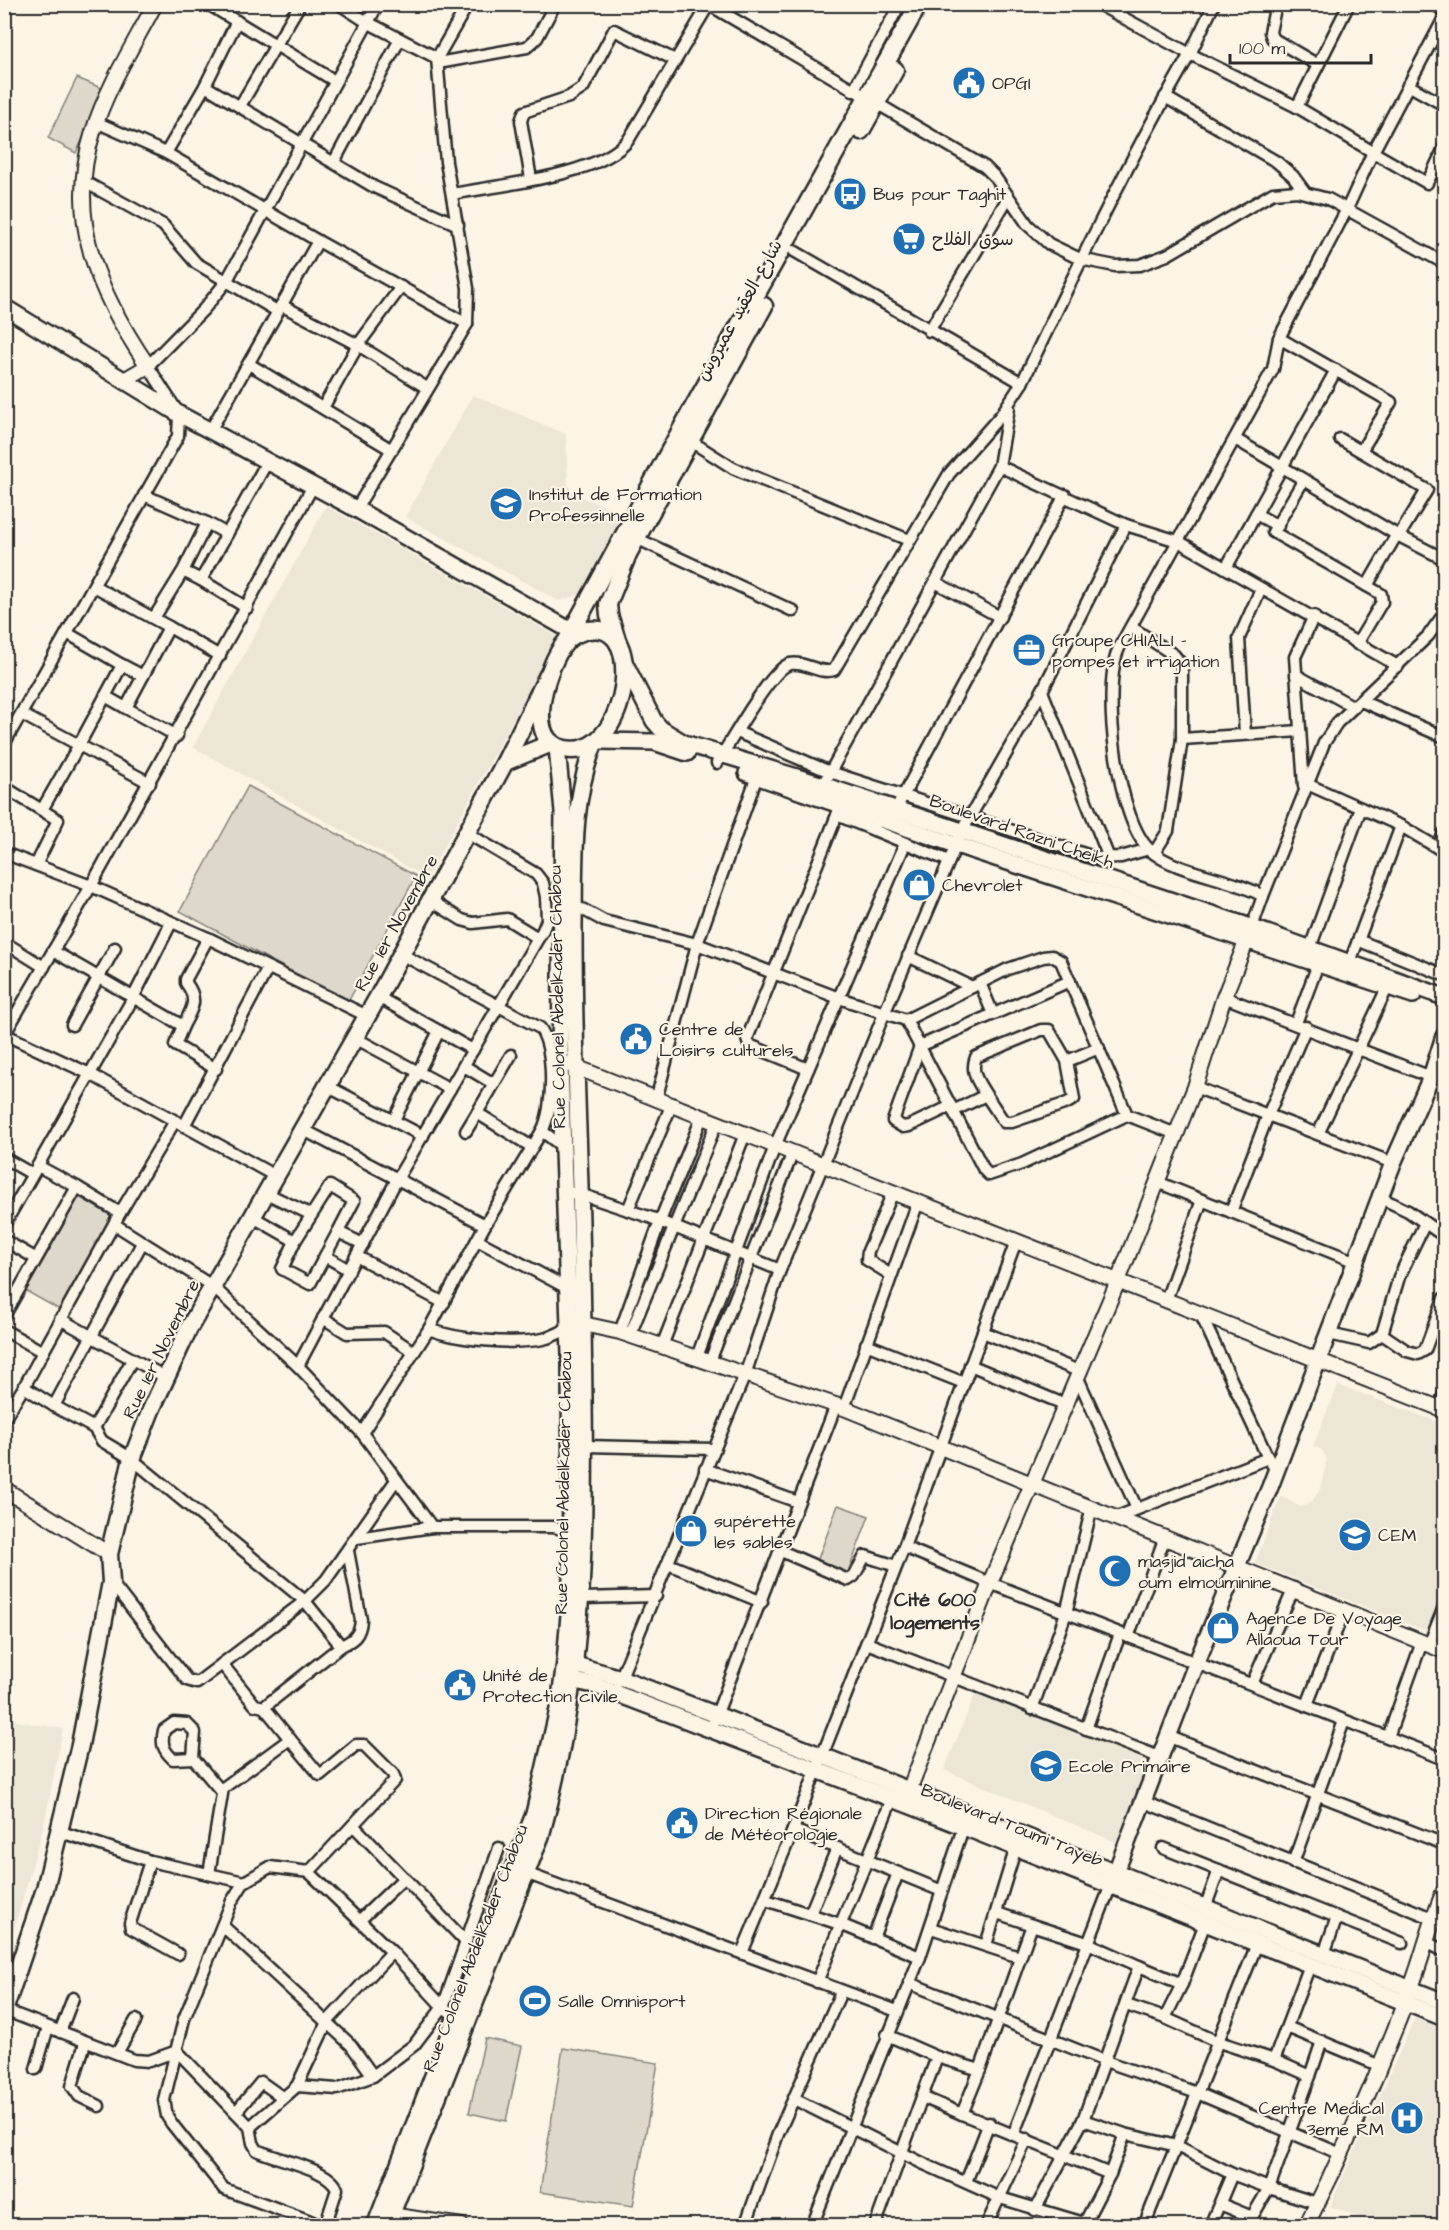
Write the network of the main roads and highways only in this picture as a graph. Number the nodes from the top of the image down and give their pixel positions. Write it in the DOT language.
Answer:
graph roads {
  1 [pos="919,4"];
  2 [pos="932,4"];
  3 [pos="865,98"];
  4 [pos="4,307"];
  5 [pos="574,635"];
  6 [pos="618,643"];
  7 [pos="624,662"];
  8 [pos="548,675"];
  9 [pos="596,743"];
  10 [pos="555,745"];
  11 [pos="720,759"];
  12 [pos="505,762"];
  13 [pos="959,838"];
  14 [pos="1249,933"];
  15 [pos="1444,996"];
  16 [pos="1444,1006"];
  17 [pos="1444,1036"];
  18 [pos="568,1064"];
  19 [pos="576,1326"];
  20 [pos="578,1531"];
  21 [pos="571,1663"];
  22 [pos="568,1680"];
  23 [pos="820,1763"];
  24 [pos="965,1821"];
  25 [pos="1113,1879"];
  26 [pos="1205,1915"];
  27 [pos="1408,1995"];
  28 [pos="1444,2002"];
  29 [pos="5,2010"];
  30 [pos="1444,2018"];
  31 [pos="462,2021"];
  32 [pos="389,2220"];
  33 [pos="375,2226"];
  1 -- 3 [label="main road, شارع العقيد عميروش"];
  2 -- 3 [label="main road, شارع العقيد عميروش"];
  3 -- 5 [label="main road, شارع العقيد عميروش"];
  3 -- 6 [label="main road, شارع العقيد عميروش"];
  4 -- 5 [label="main road"];
  5 -- 6 [label="main road"];
  5 -- 8 [label="main road"];
  6 -- 7 [label="main road"];
  7 -- 9 [label="main road"];
  7 -- 11 [label="main road, Boulevard Razni Cheikh"];
  8 -- 10 [label="main road"];
  8 -- 12 [label="main road, Rue 1er Novembre"];
  9 -- 10 [label="main road"];
  9 -- 11 [label="main road, Boulevard Razni Cheikh"];
  9 -- 18 [label="main road, Rue Colonel Abdelkader Chabou"];
  10 -- 12 [label="main road"];
  10 -- 18 [label="main road, Rue Colonel Abdelkader Chabou"];
  11 -- 13 [label="main road, Boulevard Razni Cheikh"];
  11 -- 13 [label="main road, Boulevard Razni Cheikh"];
  12 -- 29 [label="main road, Rue 1er Novembre"];
  13 -- 14 [label="main road, Boulevard Razni Cheikh"];
  14 -- 15 [label="main road, Boulevard Razni Cheikh"];
  14 -- 16 [label="main road, Boulevard Razni Cheikh"];
  17 -- 25 [label="main road"];
  18 -- 19 [label="main road, Rue Colonel Abdelkader Chabou"];
  18 -- 19 [label="main road, Rue Colonel Abdelkader Chabou"];
  19 -- 20 [label="main road, Rue Colonel Abdelkader Chabou"];
  19 -- 20 [label="main road, Rue Colonel Abdelkader Chabou"];
  20 -- 21 [label="main road, Rue Colonel Abdelkader Chabou"];
  20 -- 21 [label="main road, Rue Colonel Abdelkader Chabou"];
  21 -- 22 [label="main road, Rue Colonel Abdelkader Chabou"];
  21 -- 23 [label="main road, Boulevard Toumi Tayeb"];
  22 -- 23 [label="main road, Boulevard Toumi Tayeb"];
  22 -- 31 [label="main road, Rue Colonel Abdelkader Chabou"];
  23 -- 24 [label="main road, Boulevard Toumi Tayeb"];
  24 -- 25 [label="main road, Boulevard Toumi Tayeb"];
  24 -- 25 [label="main road, Boulevard Toumi Tayeb"];
  25 -- 26 [label="main road, Boulevard Toumi Tayeb"];
  26 -- 27 [label="main road, Boulevard Toumi Tayeb"];
  26 -- 27 [label="main road, Boulevard Toumi Tayeb"];
  27 -- 28 [label="main road, Boulevard Toumi Tayeb"];
  27 -- 30 [label="main road, Boulevard Toumi Tayeb"];
  31 -- 32 [label="main road, Rue Colonel Abdelkader Chabou"];
  31 -- 33 [label="main road, Rue Colonel Abdelkader Chabou"];
}
